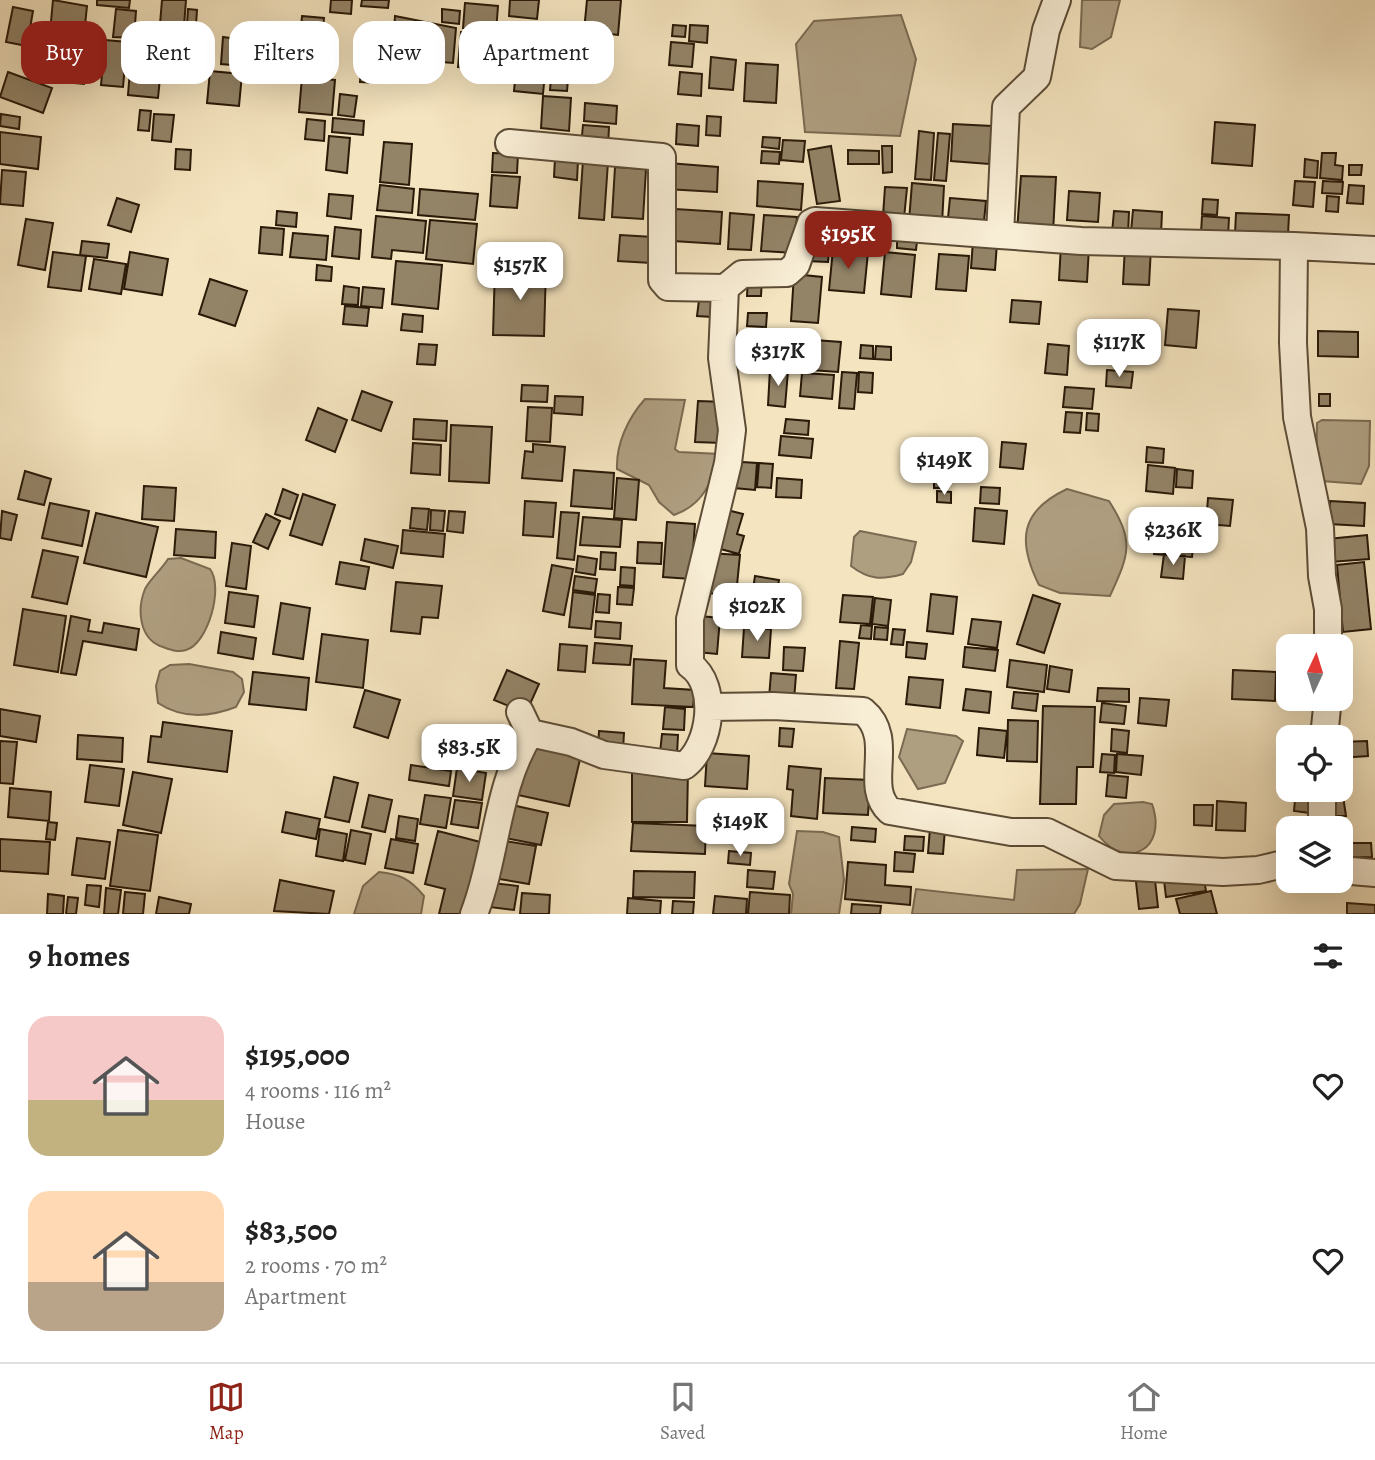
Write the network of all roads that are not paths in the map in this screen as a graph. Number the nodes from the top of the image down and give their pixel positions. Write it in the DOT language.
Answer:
graph roads {
  1 [pos="1056,0"];
  2 [pos="509,143"];
  3 [pos="999,235"];
  4 [pos="1294,246"];
  5 [pos="1375,250"];
  6 [pos="725,288"];
  7 [pos="1328,634"];
  8 [pos="709,707"];
  9 [pos="1276,866"];
  10 [pos="1353,871"];
  11 [pos="1375,873"];
  12 [pos="474,914"];
  1 -- 3 [label="street"];
  2 -- 6 [label="street"];
  3 -- 4 [label="street"];
  3 -- 6 [label="street"];
  4 -- 5 [label="street"];
  4 -- 7 [label="street"];
  6 -- 8 [label="street"];
  8 -- 9 [label="street"];
  8 -- 12 [label="street"];
  10 -- 11 [label="street"];
}
